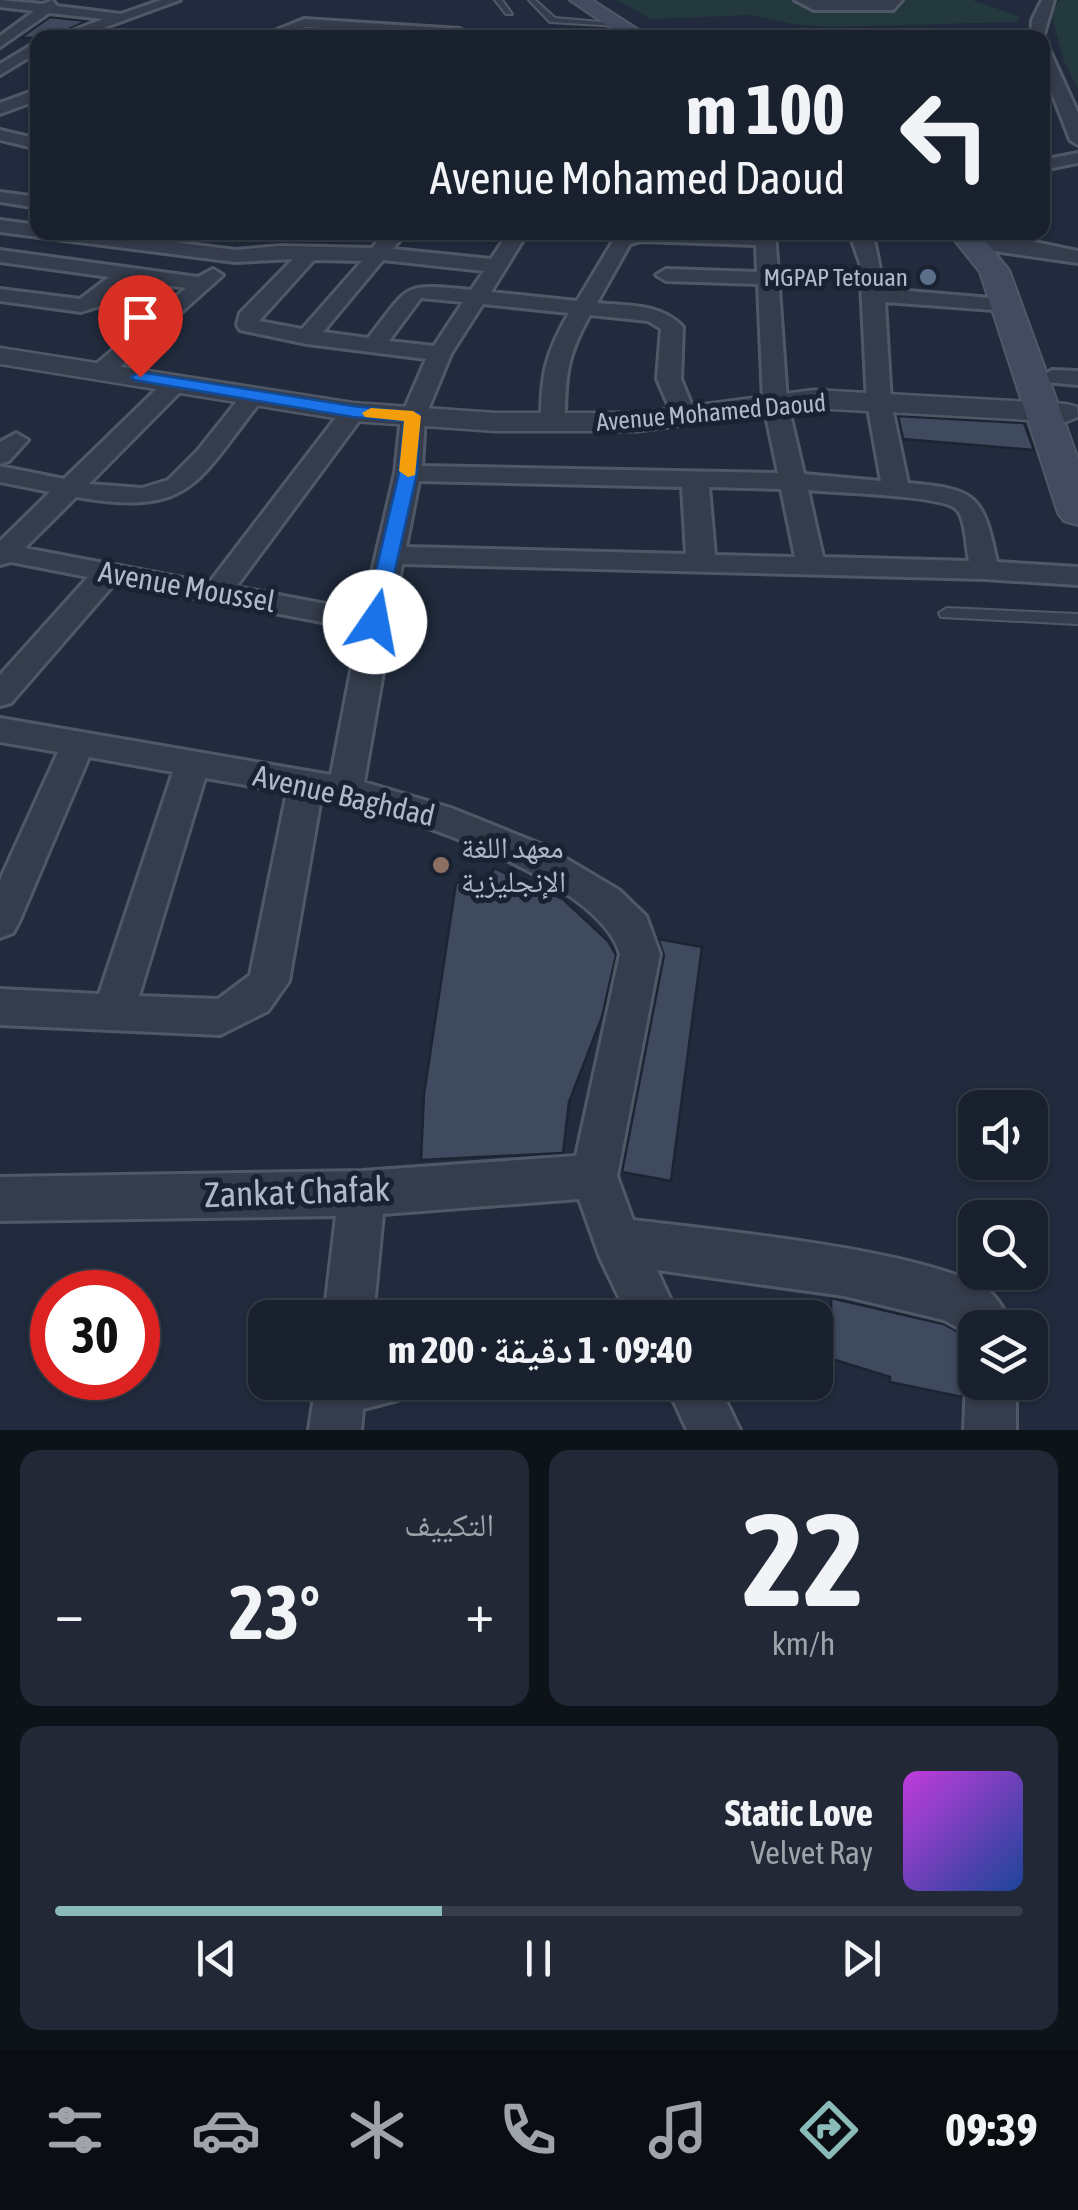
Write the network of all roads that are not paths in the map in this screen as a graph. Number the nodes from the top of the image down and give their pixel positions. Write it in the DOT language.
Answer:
graph roads {
  1 [pos="174,0"];
  2 [pos="498,0"];
  3 [pos="578,0"];
  4 [pos="592,0"];
  5 [pos="801,0"];
  6 [pos="896,0"];
  7 [pos="1048,0"];
  8 [pos="532,2"];
  9 [pos="0,3"];
  10 [pos="52,4"];
  11 [pos="509,12"];
  12 [pos="124,18"];
  13 [pos="619,24"];
  14 [pos="392,26"];
  15 [pos="434,29"];
  16 [pos="86,30"];
  17 [pos="283,30"];
  18 [pos="384,30"];
  19 [pos="443,30"];
  20 [pos="628,30"];
  21 [pos="642,30"];
  22 [pos="1038,30"];
  23 [pos="0,44"];
  24 [pos="30,45"];
  25 [pos="30,51"];
  26 [pos="1050,68"];
  27 [pos="4,81"];
  28 [pos="30,97"];
  29 [pos="4,105"];
  30 [pos="14,129"];
  31 [pos="1078,140"];
  32 [pos="30,149"];
  33 [pos="1078,158"];
  34 [pos="1050,163"];
  35 [pos="0,197"];
  36 [pos="30,202"];
  37 [pos="0,226"];
  38 [pos="30,230"];
  39 [pos="1078,236"];
  40 [pos="118,240"];
  41 [pos="223,240"];
  42 [pos="390,240"];
  43 [pos="515,240"];
  44 [pos="623,240"];
  45 [pos="765,240"];
  46 [pos="863,240"];
  47 [pos="981,240"];
  48 [pos="983,240"];
  49 [pos="992,240"];
  50 [pos="302,247"];
  51 [pos="1050,250"];
  52 [pos="212,253"];
  53 [pos="379,254"];
  54 [pos="235,256"];
  55 [pos="9,257"];
  56 [pos="1078,257"];
  57 [pos="497,266"];
  58 [pos="0,272"];
  59 [pos="126,273"];
  60 [pos="666,275"];
  61 [pos="766,278"];
  62 [pos="202,284"];
  63 [pos="0,295"];
  64 [pos="874,295"];
  65 [pos="480,296"];
  66 [pos="1007,305"];
  67 [pos="581,308"];
  68 [pos="307,337"];
  69 [pos="373,346"];
  70 [pos="440,354"];
  71 [pos="0,357"];
  72 [pos="103,370"];
  73 [pos="1065,378"];
  74 [pos="176,383"];
  75 [pos="253,396"];
  76 [pos="775,401"];
  77 [pos="878,402"];
  78 [pos="353,412"];
  79 [pos="413,416"];
  80 [pos="686,418"];
  81 [pos="553,422"];
  82 [pos="1062,424"];
  83 [pos="408,473"];
  84 [pos="0,474"];
  85 [pos="694,480"];
  86 [pos="792,481"];
  87 [pos="68,486"];
  88 [pos="896,488"];
  89 [pos="1078,513"];
  90 [pos="1,554"];
  91 [pos="389,554"];
  92 [pos="701,562"];
  93 [pos="811,566"];
  94 [pos="985,570"];
  95 [pos="108,573"];
  96 [pos="1078,576"];
  97 [pos="218,591"];
  98 [pos="947,613"];
  99 [pos="1078,619"];
  100 [pos="375,622"];
  101 [pos="0,695"];
  102 [pos="0,730"];
  103 [pos="79,741"];
  104 [pos="193,763"];
  105 [pos="306,784"];
  106 [pos="345,790"];
  107 [pos="0,922"];
  108 [pos="0,1006"];
  109 [pos="113,1014"];
  110 [pos="594,1176"];
  111 [pos="362,1192"];
  112 [pos="0,1199"];
  113 [pos="617,1241"];
  114 [pos="350,1300"];
  115 [pos="646,1300"];
  116 [pos="974,1310"];
  117 [pos="699,1400"];
  118 [pos="991,1400"];
  119 [pos="714,1430"];
  120 [pos="990,1430"];
  1 -- 12 [label="street"];
  2 -- 11 [label="lane"];
  3 -- 13 [label="main road"];
  4 -- 21 [label="main road"];
  5 -- 6 [label="street"];
  7 -- 22 [label="street"];
  8 -- 13 [label="lane"];
  9 -- 10 [label="street"];
  10 -- 12 [label="street"];
  10 -- 23 [label="street"];
  12 -- 16 [label="street"];
  13 -- 20 [label="main road"];
  14 -- 15 [label="street"];
  14 -- 17 [label="street"];
  14 -- 18 [label="street"];
  15 -- 19 [label="street"];
  23 -- 24 [label="street"];
  25 -- 27 [label="street"];
  26 -- 31 [label="street"];
  28 -- 29 [label="street"];
  29 -- 30 [label="street"];
  30 -- 32 [label="street"];
  33 -- 34 [label="street"];
  35 -- 36 [label="street"];
  37 -- 38 [label="street"];
  39 -- 51 [label="street"];
  40 -- 52 [label="street"];
  41 -- 52 [label="street"];
  42 -- 53 [label="street"];
  43 -- 57 [label="street"];
  44 -- 67 [label="street"];
  45 -- 61 [label="street"];
  46 -- 64 [label="street"];
  47 -- 66 [label="main road"];
  48 -- 73 [label="main road"];
  49 -- 51 [label="street"];
  50 -- 53 [label="street"];
  50 -- 54 [label="street"];
  50 -- 68 [label="street"];
  51 -- 56 [label="street"];
  52 -- 54 [label="street"];
  53 -- 57 [label="street"];
  53 -- 68 [label="street"];
  54 -- 62 [label="street"];
  55 -- 58 [label="street"];
  55 -- 59 [label="street"];
  57 -- 65 [label="street"];
  59 -- 62 [label="street"];
  59 -- 63 [label="street"];
  60 -- 61 [label="street"];
  61 -- 76 [label="street"];
  62 -- 72 [label="street"];
  64 -- 66 [label="street"];
  64 -- 77 [label="street"];
  65 -- 67 [label="street"];
  65 -- 69 [label="street"];
  65 -- 70 [label="street"];
  66 -- 82 [label="main road"];
  67 -- 80 [label="street"];
  67 -- 81 [label="street"];
  68 -- 69 [label="street"];
  69 -- 70 [label="street"];
  70 -- 79 [label="street"];
  71 -- 72 [label="street, Avenue Mohamed Daoud"];
  72 -- 74 [label="street, Avenue Mohamed Daoud"];
  73 -- 82 [label="main road"];
  74 -- 75 [label="street, Avenue Mohamed Daoud"];
  74 -- 87 [label="street"];
  75 -- 78 [label="street, Avenue Mohamed Daoud"];
  75 -- 87 [label="street"];
  76 -- 77 [label="street, Avenue Mohamed Daoud"];
  76 -- 80 [label="street, Avenue Mohamed Daoud"];
  76 -- 86 [label="street"];
  77 -- 82 [label="street, Avenue Mohamed Daoud"];
  77 -- 88 [label="street"];
  78 -- 79 [label="street, Avenue Mohamed Daoud"];
  78 -- 97 [label="street"];
  79 -- 81 [label="street, Avenue Mohamed Daoud"];
  79 -- 83 [label="street"];
  80 -- 81 [label="street, Avenue Mohamed Daoud"];
  82 -- 89 [label="main road"];
  83 -- 85 [label="street"];
  83 -- 91 [label="street"];
  84 -- 87 [label="street"];
  85 -- 86 [label="street"];
  85 -- 92 [label="street"];
  86 -- 88 [label="street"];
  86 -- 93 [label="street"];
  87 -- 90 [label="street"];
  88 -- 94 [label="street"];
  90 -- 95 [label="street, Avenue Moussel"];
  91 -- 92 [label="street"];
  91 -- 100 [label="street"];
  92 -- 93 [label="street"];
  93 -- 94 [label="street"];
  94 -- 96 [label="street"];
  95 -- 97 [label="street, Avenue Moussel"];
  95 -- 101 [label="street"];
  97 -- 100 [label="street, Avenue Moussel"];
  98 -- 99 [label="lane"];
  100 -- 106 [label="street"];
  102 -- 103 [label="street, Avenue Baghdad"];
  103 -- 104 [label="street, Avenue Baghdad"];
  103 -- 107 [label="street"];
  104 -- 105 [label="street, Avenue Baghdad"];
  104 -- 109 [label="street"];
  105 -- 106 [label="street, Avenue Baghdad"];
  105 -- 109 [label="street"];
  106 -- 110 [label="street, Avenue Baghdad"];
  108 -- 109 [label="street"];
  110 -- 111 [label="street, Zankat Chafak"];
  110 -- 113 [label="street"];
  111 -- 112 [label="street, Zankat Chafak"];
  111 -- 114 [label="street"];
  113 -- 115 [label="street"];
  113 -- 116 [label="street"];
  117 -- 119 [label="street"];
  118 -- 120 [label="street"];
}
